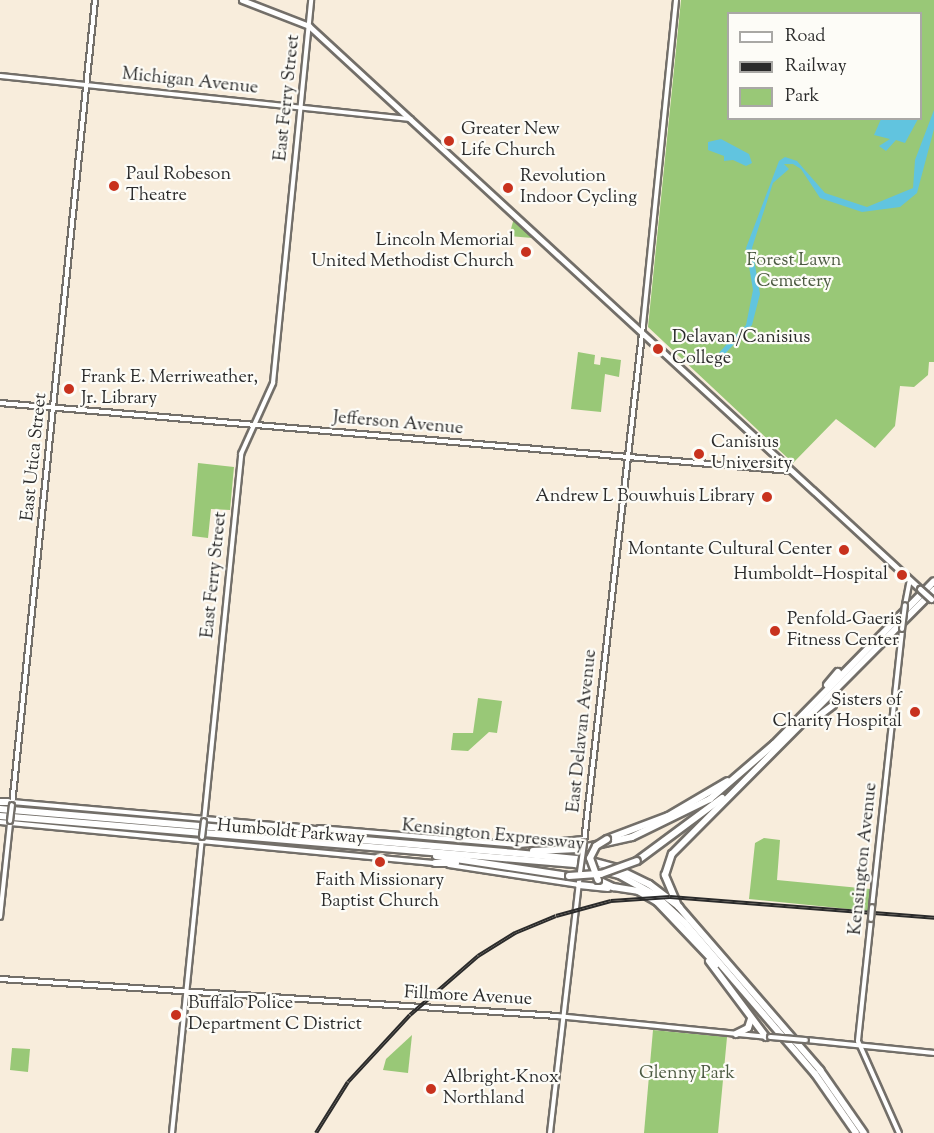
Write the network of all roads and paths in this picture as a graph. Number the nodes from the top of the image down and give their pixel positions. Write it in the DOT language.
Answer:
graph roads {
  1 [pos="95,0"];
  2 [pos="242,0"];
  3 [pos="311,0"];
  4 [pos="676,0"];
  5 [pos="309,26"];
  6 [pos="0,76"];
  7 [pos="87,85"];
  8 [pos="300,108"];
  9 [pos="412,119"];
  10 [pos="642,332"];
  11 [pos="0,404"];
  12 [pos="53,408"];
  13 [pos="254,425"];
  14 [pos="628,457"];
  15 [pos="793,471"];
  16 [pos="910,580"];
  17 [pos="934,581"];
  18 [pos="934,590"];
  19 [pos="932,601"];
  20 [pos="838,672"];
  21 [pos="812,705"];
  22 [pos="833,705"];
  23 [pos="792,737"];
  24 [pos="737,776"];
  25 [pos="740,786"];
  26 [pos="0,802"];
  27 [pos="11,803"];
  28 [pos="0,809"];
  29 [pos="0,816"];
  30 [pos="204,820"];
  31 [pos="0,822"];
  32 [pos="10,822"];
  33 [pos="292,826"];
  34 [pos="202,838"];
  35 [pos="359,838"];
  36 [pos="584,841"];
  37 [pos="418,851"];
  38 [pos="516,853"];
  39 [pos="435,863"];
  40 [pos="498,867"];
  41 [pos="579,885"];
  42 [pos="613,888"];
  43 [pos="679,907"];
  44 [pos="0,917"];
  45 [pos="691,937"];
  46 [pos="0,979"];
  47 [pos="186,994"];
  48 [pos="758,1007"];
  49 [pos="564,1016"];
  50 [pos="751,1019"];
  51 [pos="736,1034"];
  52 [pos="768,1037"];
  53 [pos="859,1046"];
  54 [pos="873,1047"];
  55 [pos="934,1053"];
  56 [pos="867,1061"];
  57 [pos="172,1133"];
  58 [pos="550,1133"];
  59 [pos="856,1133"];
  60 [pos="864,1133"];
  61 [pos="899,1133"];
  1 -- 7 [label="street, East Utica Street"];
  2 -- 5 [label="main road"];
  3 -- 5 [label="street, East Ferry Street"];
  4 -- 10 [label="street, East Delavan Avenue"];
  5 -- 8 [label="street, East Ferry Street"];
  5 -- 9 [label="main road"];
  6 -- 7 [label="street, Michigan Avenue"];
  7 -- 8 [label="street, Michigan Avenue"];
  7 -- 12 [label="street, East Utica Street"];
  8 -- 9 [label="street, Michigan Avenue"];
  8 -- 13 [label="street, East Ferry Street"];
  9 -- 10 [label="main road"];
  10 -- 14 [label="street, East Delavan Avenue"];
  10 -- 15 [label="main road"];
  11 -- 12 [label="street, Jefferson Avenue"];
  12 -- 13 [label="street, Jefferson Avenue"];
  12 -- 27 [label="street, East Utica Street"];
  13 -- 14 [label="street, Jefferson Avenue"];
  13 -- 30 [label="street, East Ferry Street"];
  14 -- 15 [label="street, Jefferson Avenue"];
  14 -- 36 [label="street, East Delavan Avenue"];
  15 -- 16 [label="main road"];
  16 -- 19 [label="main road, bridge"];
  16 -- 53 [label="street, Kensington Avenue, bridge"];
  17 -- 21 [label="highway"];
  18 -- 23 [label="highway"];
  20 -- 21 [label="highway"];
  21 -- 24 [label="highway"];
  22 -- 23 [label="highway"];
  23 -- 25 [label="highway"];
  24 -- 38 [label="highway"];
  24 -- 42 [label="highway, bridge"];
  25 -- 40 [label="highway, bridge"];
  25 -- 43 [label="highway"];
  26 -- 27 [label="highway"];
  27 -- 30 [label="street, Humboldt Parkway"];
  27 -- 32 [label="street, East Utica Street, bridge"];
  28 -- 35 [label="highway, Kensington Expressway"];
  29 -- 37 [label="highway, Kensington Expressway"];
  30 -- 33 [label="street, Humboldt Parkway"];
  30 -- 34 [label="street, East Ferry Street, bridge"];
  31 -- 32 [label="street, Humboldt Parkway"];
  32 -- 34 [label="street, Humboldt Parkway"];
  32 -- 44 [label="street, East Utica Street"];
  33 -- 35 [label="highway"];
  33 -- 36 [label="street, Humboldt Parkway"];
  34 -- 39 [label="street, Humboldt Parkway"];
  34 -- 47 [label="street, East Ferry Street"];
  35 -- 38 [label="highway, Kensington Expressway"];
  36 -- 41 [label="street, East Delavan Avenue, bridge"];
  37 -- 40 [label="highway"];
  37 -- 48 [label="highway, Kensington Expressway"];
  38 -- 43 [label="highway, Kensington Expressway"];
  39 -- 40 [label="highway"];
  39 -- 41 [label="street, Humboldt Parkway"];
  41 -- 42 [label="highway"];
  41 -- 49 [label="street, East Delavan Avenue"];
  42 -- 45 [label="highway"];
  43 -- 60 [label="highway, Kensington Expressway"];
  45 -- 48 [label="highway"];
  45 -- 50 [label="highway"];
  46 -- 47 [label="street, Fillmore Avenue"];
  47 -- 49 [label="street, Fillmore Avenue"];
  47 -- 57 [label="street, East Ferry Street"];
  48 -- 59 [label="highway, Kensington Expressway"];
  49 -- 51 [label="street, Fillmore Avenue"];
  49 -- 58 [label="street, East Delavan Avenue"];
  50 -- 51 [label="highway"];
  50 -- 52 [label="highway"];
  51 -- 52 [label="street, Fillmore Avenue"];
  52 -- 53 [label="street, Fillmore Avenue, bridge"];
  53 -- 54 [label="street, Fillmore Avenue"];
  53 -- 56 [label="street"];
  54 -- 55 [label="street, Fillmore Avenue"];
  54 -- 56 [label="street"];
  56 -- 61 [label="street"];
}
